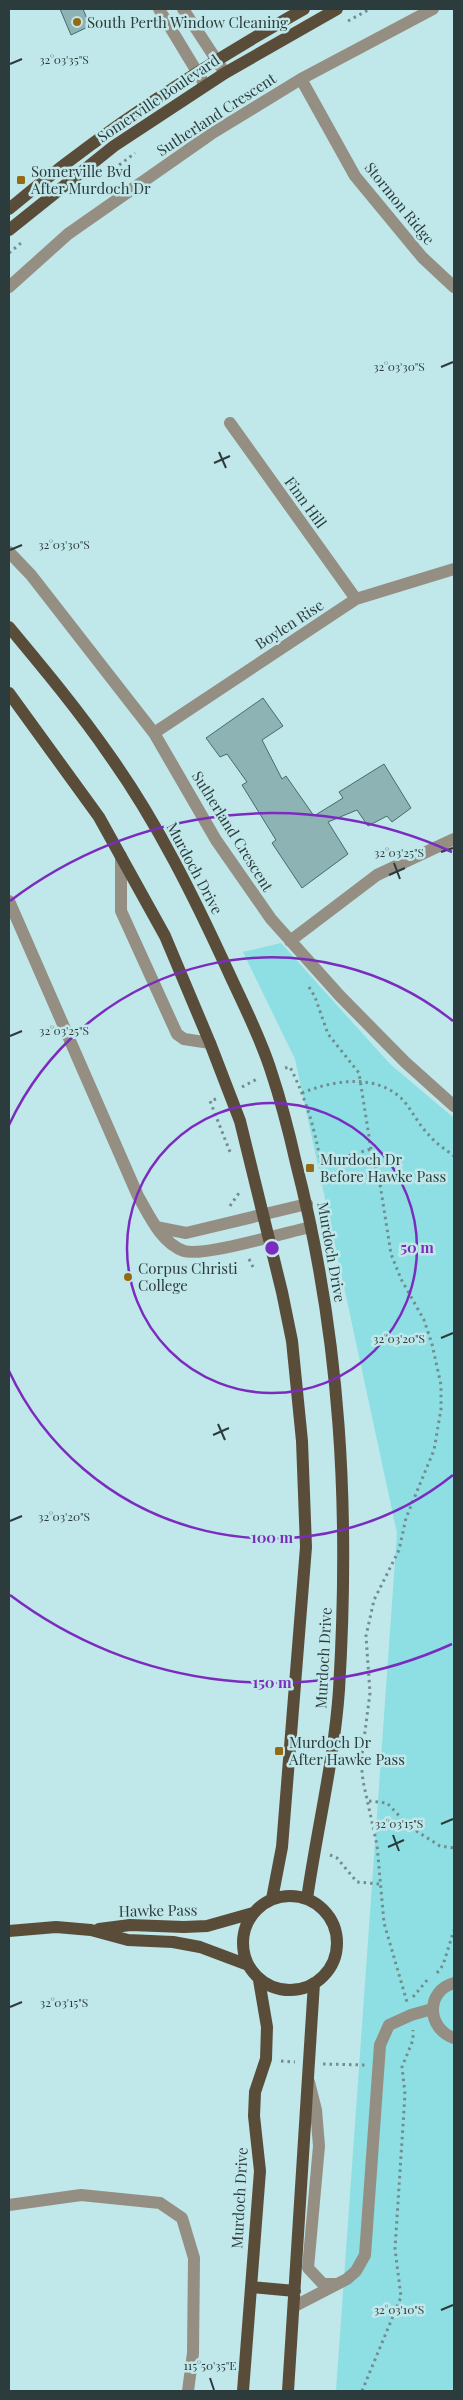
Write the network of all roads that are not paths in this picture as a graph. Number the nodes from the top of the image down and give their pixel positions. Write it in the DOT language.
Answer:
graph roads {
  1 [pos="159,9"];
  2 [pos="182,9"];
  3 [pos="304,9"];
  4 [pos="336,9"];
  5 [pos="434,9"];
  6 [pos="216,59"];
  7 [pos="196,72"];
  8 [pos="225,73"];
  9 [pos="301,79"];
  10 [pos="205,85"];
  11 [pos="9,209"];
  12 [pos="9,230"];
  13 [pos="9,287"];
  14 [pos="454,287"];
  15 [pos="230,423"];
  16 [pos="9,552"];
  17 [pos="454,569"];
  18 [pos="356,599"];
  19 [pos="9,628"];
  20 [pos="9,693"];
  21 [pos="154,733"];
  22 [pos="454,839"];
  23 [pos="121,856"];
  24 [pos="9,901"];
  25 [pos="290,941"];
  26 [pos="210,1043"];
  27 [pos="454,1106"];
  28 [pos="307,1204"];
  29 [pos="265,1215"];
  30 [pos="156,1227"];
  31 [pos="311,1227"];
  32 [pos="270,1236"];
  33 [pos="272,1899"];
  34 [pos="307,1899"];
  35 [pos="253,1913"];
  36 [pos="91,1930"];
  37 [pos="9,1931"];
  38 [pos="248,1965"];
  39 [pos="259,1980"];
  40 [pos="454,1983"];
  41 [pos="314,1984"];
  42 [pos="432,2009"];
  43 [pos="454,2038"];
  44 [pos="309,2082"];
  45 [pos="9,2204"];
  46 [pos="337,2284"];
  47 [pos="251,2287"];
  48 [pos="295,2291"];
  49 [pos="295,2306"];
  50 [pos="188,2391"];
  51 [pos="243,2391"];
  52 [pos="288,2391"];
  1 -- 7 [label="street"];
  2 -- 6 [label="street"];
  3 -- 6 [label="main road, Somerville Boulevard"];
  4 -- 8 [label="main road, Somerville Boulevard"];
  5 -- 9 [label="street, Sutherland Crescent"];
  6 -- 7 [label="main road, Somerville Boulevard"];
  6 -- 8 [label="street"];
  7 -- 10 [label="street"];
  7 -- 11 [label="main road, Somerville Boulevard"];
  8 -- 10 [label="main road, Somerville Boulevard"];
  9 -- 13 [label="street, Sutherland Crescent"];
  9 -- 14 [label="street, Stormon Ridge"];
  10 -- 12 [label="main road, Somerville Boulevard"];
  15 -- 18 [label="street, Finn Hill"];
  16 -- 21 [label="street, Sutherland Crescent"];
  17 -- 18 [label="street, Boylen Rise"];
  18 -- 21 [label="street, Boylen Rise"];
  19 -- 28 [label="main road, Murdoch Drive"];
  20 -- 23 [label="main road, Murdoch Drive"];
  21 -- 25 [label="street, Sutherland Crescent"];
  22 -- 25 [label="street"];
  23 -- 26 [label="main road, Murdoch Drive"];
  23 -- 26 [label="street"];
  24 -- 30 [label="street"];
  25 -- 27 [label="street, Sutherland Crescent"];
  26 -- 29 [label="main road, Murdoch Drive"];
  28 -- 29 [label="street"];
  28 -- 31 [label="main road, Murdoch Drive"];
  29 -- 30 [label="street"];
  29 -- 32 [label="main road, Murdoch Drive"];
  30 -- 32 [label="street"];
  31 -- 32 [label="street"];
  31 -- 34 [label="main road, Murdoch Drive"];
  32 -- 33 [label="main road, Murdoch Drive"];
  33 -- 34 [label="main road"];
  33 -- 35 [label="main road"];
  34 -- 41 [label="main road"];
  35 -- 36 [label="main road, Hawke Pass"];
  35 -- 38 [label="main road"];
  36 -- 37 [label="main road, Hawke Pass"];
  36 -- 38 [label="main road, Hawke Pass"];
  38 -- 39 [label="main road"];
  39 -- 41 [label="main road"];
  39 -- 47 [label="main road, Murdoch Drive"];
  40 -- 42 [label="street"];
  41 -- 44 [label="main road"];
  42 -- 43 [label="street"];
  42 -- 46 [label="street"];
  44 -- 46 [label="street"];
  44 -- 48 [label="main road"];
  45 -- 50 [label="street"];
  46 -- 49 [label="street"];
  47 -- 48 [label="main road"];
  47 -- 51 [label="main road, Murdoch Drive"];
  48 -- 49 [label="main road"];
  49 -- 52 [label="main road"];
}
